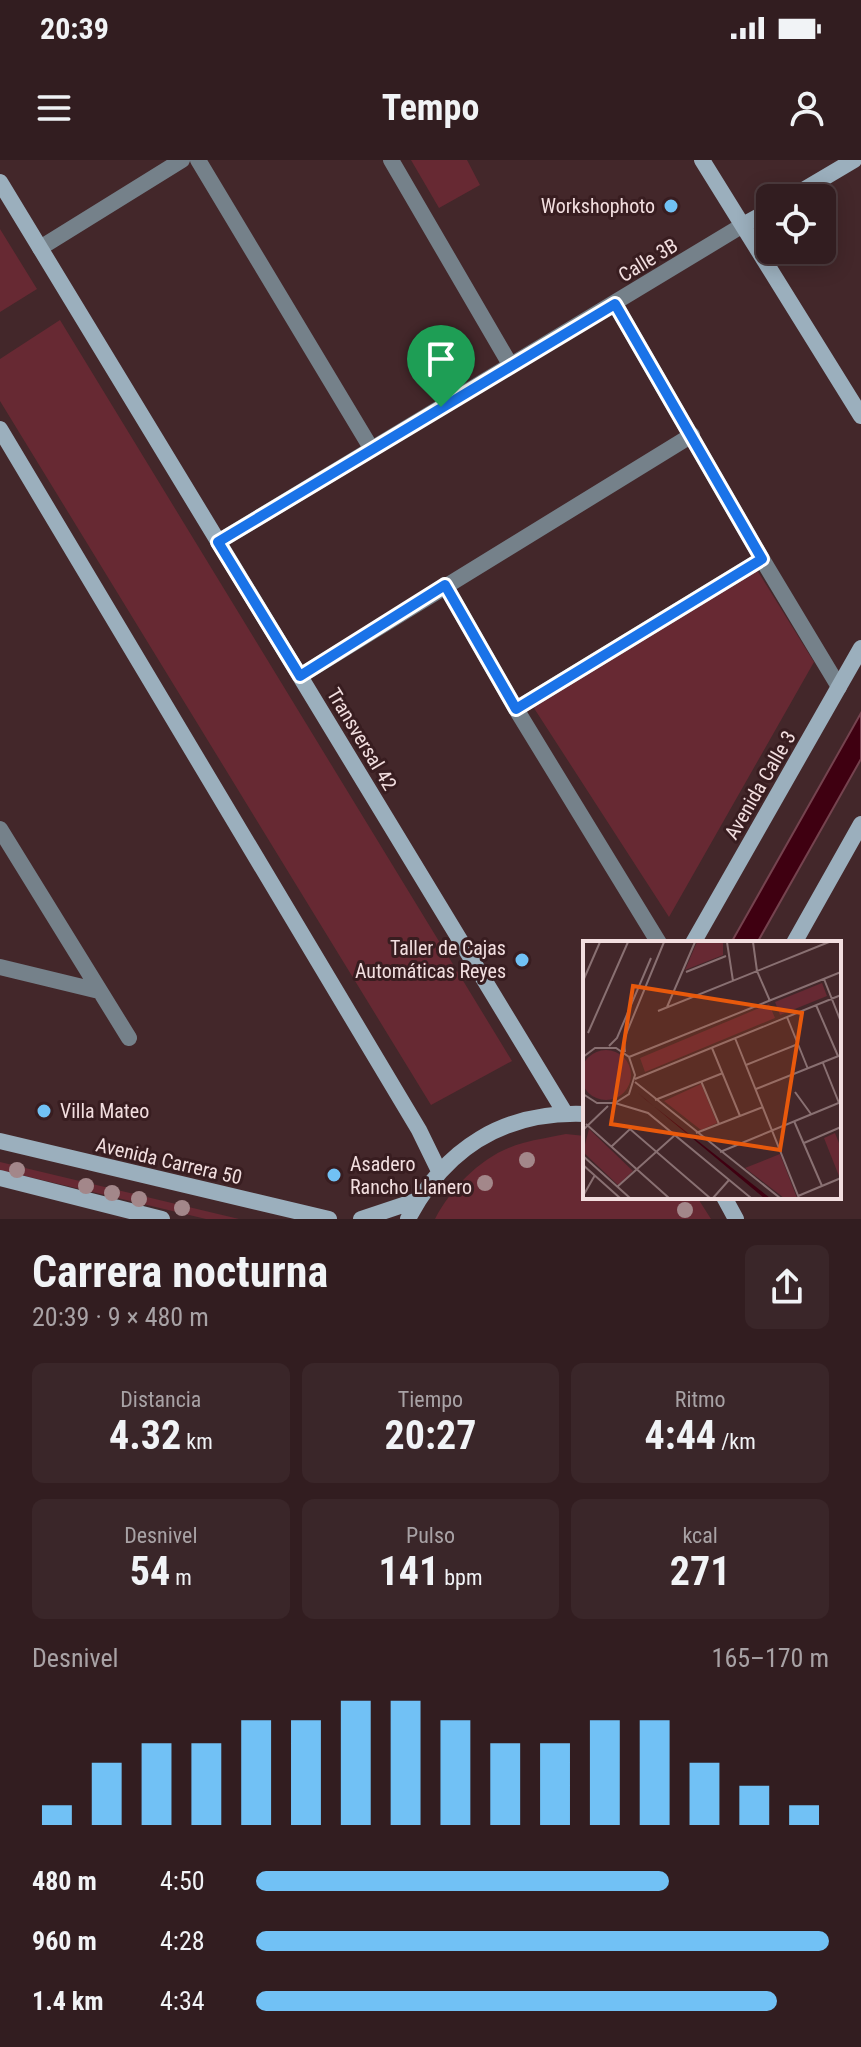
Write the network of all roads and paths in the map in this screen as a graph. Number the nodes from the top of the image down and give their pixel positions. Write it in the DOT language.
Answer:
graph roads {
  1 [pos="182,160"];
  2 [pos="198,160"];
  3 [pos="391,160"];
  4 [pos="702,160"];
  5 [pos="854,160"];
  6 [pos="0,182"];
  7 [pos="814,184"];
  8 [pos="756,218"];
  9 [pos="743,225"];
  10 [pos="40,248"];
  11 [pos="615,304"];
  12 [pos="511,366"];
  13 [pos="861,416"];
  14 [pos="0,429"];
  15 [pos="692,435"];
  16 [pos="371,448"];
  17 [pos="218,542"];
  18 [pos="762,559"];
  19 [pos="445,585"];
  20 [pos="861,648"];
  21 [pos="300,676"];
  22 [pos="839,687"];
  23 [pos="516,709"];
  24 [pos="861,824"];
  25 [pos="0,829"];
  26 [pos="658,941"];
  27 [pos="694,941"];
  28 [pos="795,941"];
  29 [pos="0,967"];
  30 [pos="99,991"];
  31 [pos="129,1038"];
  32 [pos="565,1113"];
  33 [pos="583,1114"];
  34 [pos="0,1141"];
  35 [pos="439,1171"];
  36 [pos="0,1178"];
  37 [pos="418,1200"];
  38 [pos="162,1219"];
  39 [pos="329,1219"];
  40 [pos="361,1219"];
  41 [pos="408,1219"];
  1 -- 10 [label="street"];
  2 -- 16 [label="street"];
  3 -- 12 [label="street"];
  4 -- 9 [label="street"];
  5 -- 7 [label="street"];
  6 -- 10 [label="street, Transversal 42"];
  8 -- 9 [label="street, Calle 3B"];
  9 -- 11 [label="street, Calle 3B"];
  9 -- 13 [label="street"];
  10 -- 17 [label="street, Transversal 42"];
  11 -- 12 [label="street, Calle 3B"];
  11 -- 15 [label="street"];
  12 -- 16 [label="street, Calle 3B"];
  14 -- 35 [label="street"];
  15 -- 18 [label="street"];
  15 -- 19 [label="street"];
  16 -- 17 [label="street, Calle 3B"];
  17 -- 21 [label="street, Transversal 42"];
  18 -- 22 [label="street"];
  18 -- 23 [label="street"];
  19 -- 21 [label="street"];
  19 -- 23 [label="street"];
  20 -- 22 [label="street, Avenida Calle 3"];
  21 -- 32 [label="street, Transversal 42"];
  22 -- 27 [label="street, Avenida Calle 3"];
  23 -- 26 [label="street"];
  24 -- 28 [label="street"];
  25 -- 30 [label="street"];
  29 -- 30 [label="street"];
  30 -- 31 [label="street"];
  32 -- 33 [label="street"];
  32 -- 35 [label="street"];
  34 -- 39 [label="street, Avenida Carrera 50"];
  35 -- 37 [label="street"];
  36 -- 38 [label="street"];
  37 -- 40 [label="street"];
  37 -- 41 [label="street"];
}
